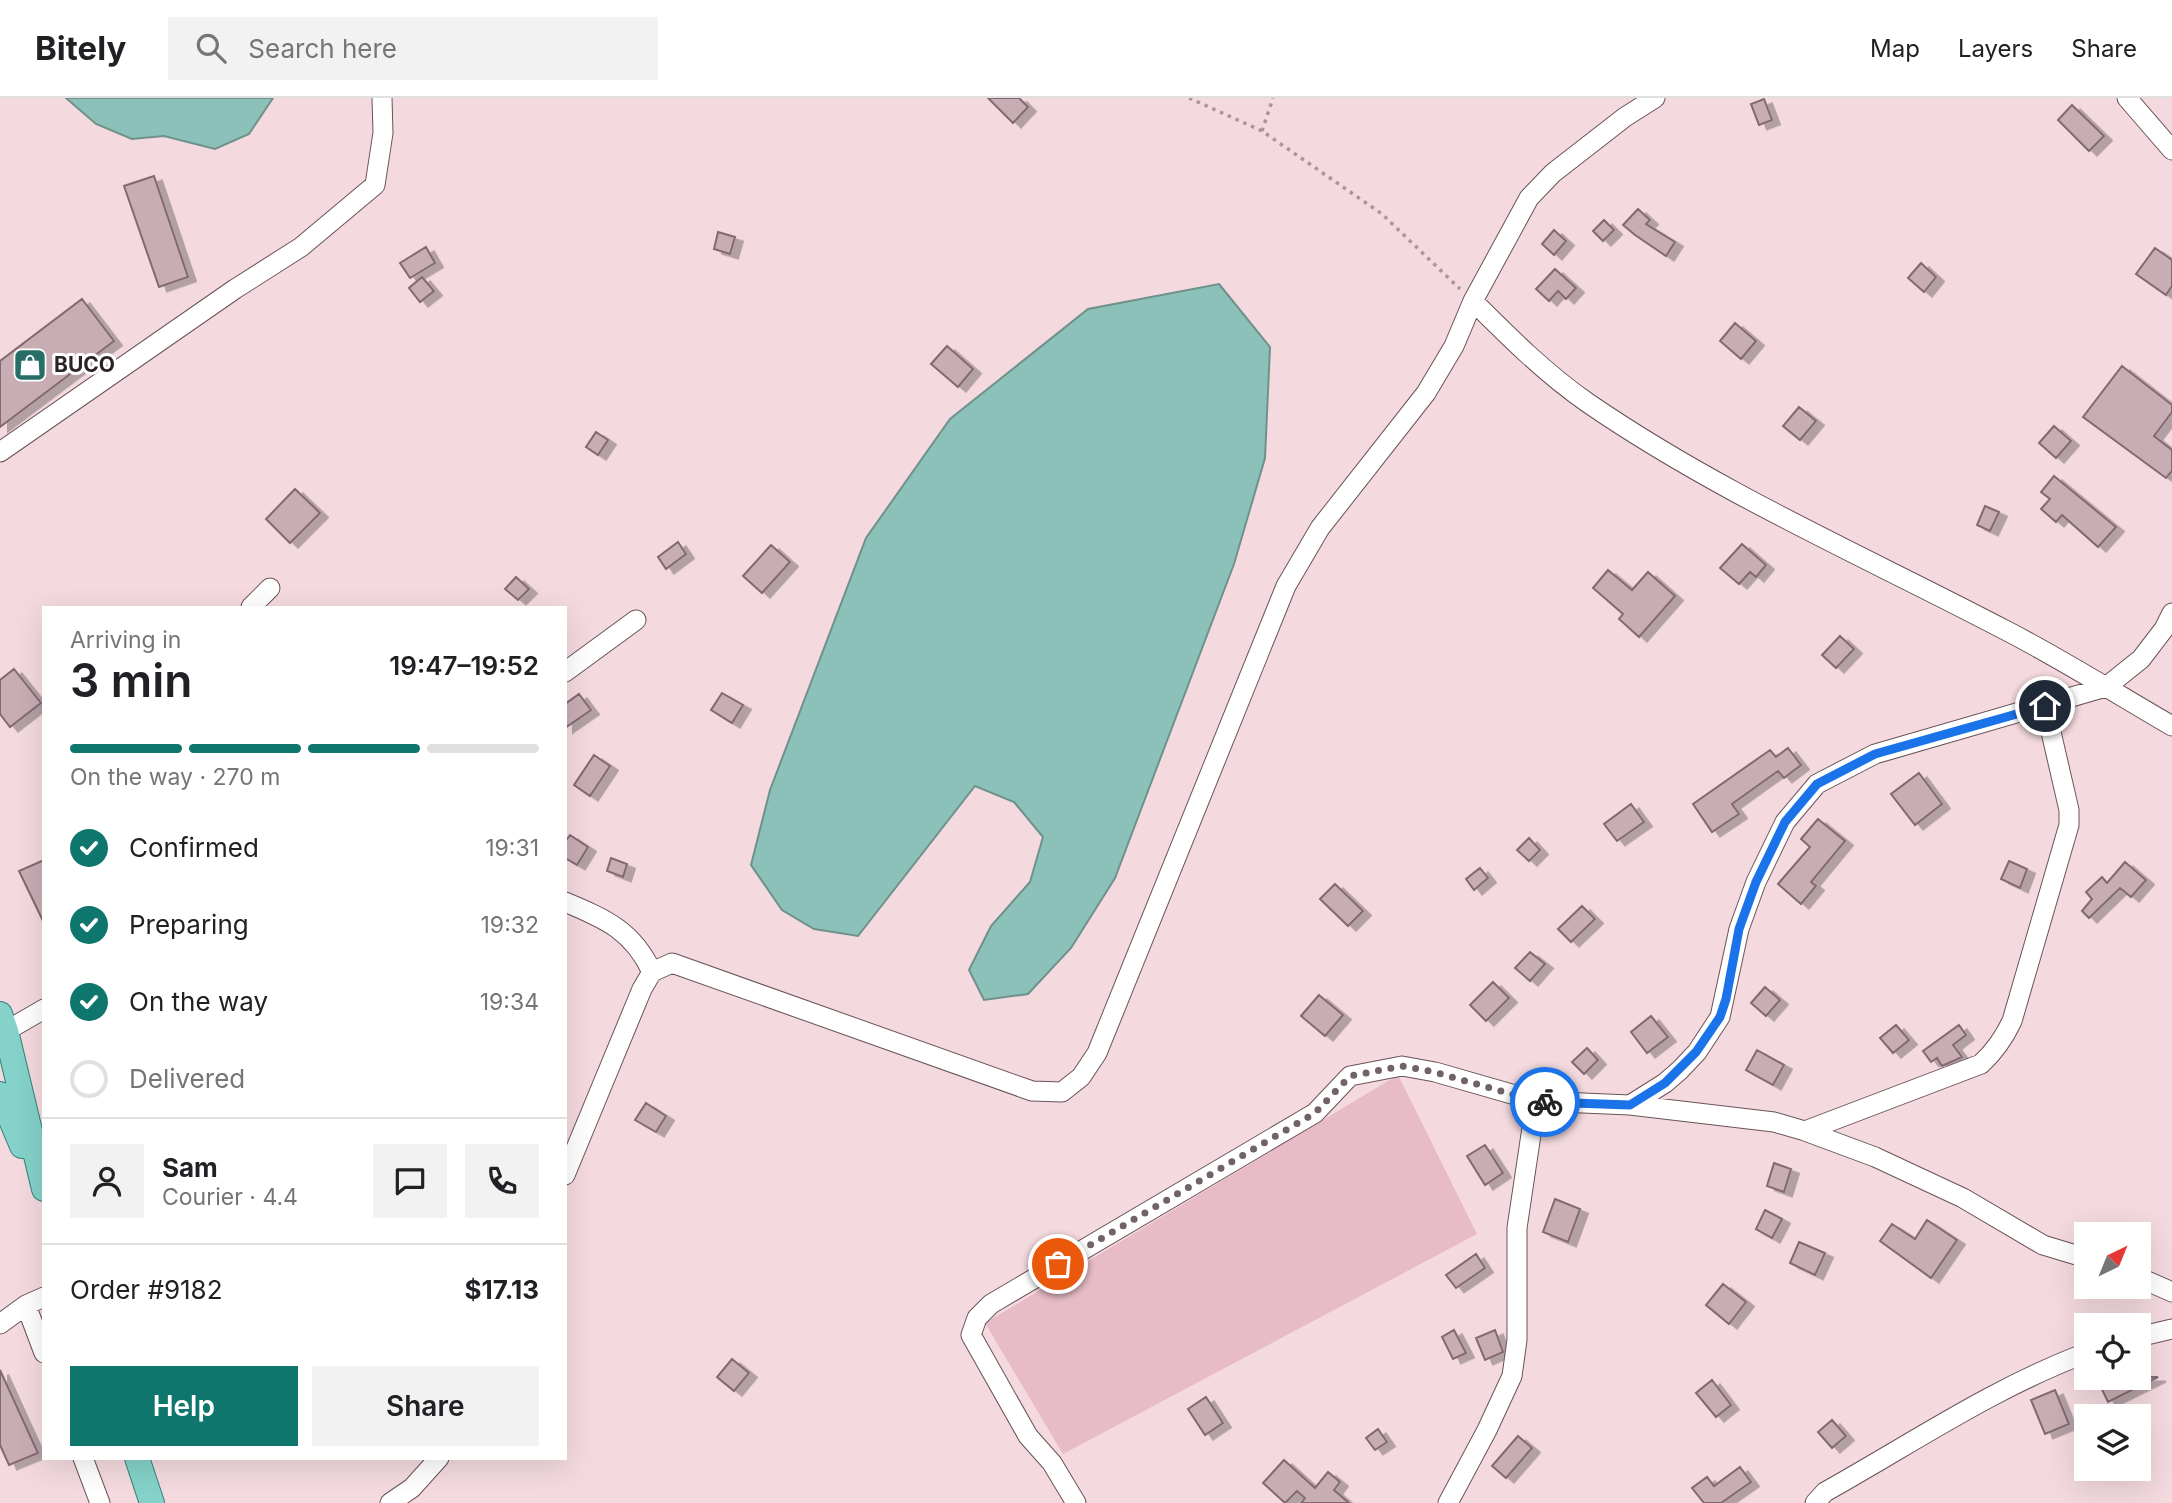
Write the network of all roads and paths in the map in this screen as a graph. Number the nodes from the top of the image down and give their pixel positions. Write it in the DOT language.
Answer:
graph roads {
  1 [pos="382,98"];
  2 [pos="1189,98"];
  3 [pos="1273,98"];
  4 [pos="1655,98"];
  5 [pos="2127,98"];
  6 [pos="1262,131"];
  7 [pos="2172,150"];
  8 [pos="1473,301"];
  9 [pos="0,452"];
  10 [pos="270,587"];
  11 [pos="252,606"];
  12 [pos="2172,613"];
  13 [pos="636,620"];
  14 [pos="567,671"];
  15 [pos="2106,687"];
  16 [pos="2045,706"];
  17 [pos="2172,726"];
  18 [pos="567,903"];
  19 [pos="652,972"];
  20 [pos="42,1010"];
  21 [pos="3,1022"];
  22 [pos="0,1094"];
  23 [pos="1536,1101"];
  24 [pos="1630,1105"];
  25 [pos="1805,1131"];
  26 [pos="567,1170"];
  27 [pos="42,1184"];
  28 [pos="42,1186"];
  29 [pos="2074,1254"];
  30 [pos="2151,1283"];
  31 [pos="2172,1292"];
  32 [pos="35,1301"];
  33 [pos="0,1324"];
  34 [pos="2172,1329"];
  35 [pos="2151,1334"];
  36 [pos="42,1341"];
  37 [pos="2074,1357"];
  38 [pos="84,1460"];
  39 [pos="138,1460"];
  40 [pos="437,1460"];
  41 [pos="100,1503"];
  42 [pos="152,1503"];
  43 [pos="390,1503"];
  44 [pos="1076,1503"];
  45 [pos="1448,1503"];
  46 [pos="1815,1503"];
  1 -- 9 [label="street"];
  2 -- 6 [label="path"];
  3 -- 6 [label="path"];
  4 -- 8 [label="street"];
  5 -- 7 [label="street"];
  6 -- 8 [label="path"];
  8 -- 15 [label="street"];
  8 -- 19 [label="street"];
  10 -- 11 [label="street"];
  12 -- 15 [label="street"];
  13 -- 14 [label="street"];
  15 -- 16 [label="street"];
  15 -- 17 [label="street"];
  16 -- 24 [label="street"];
  16 -- 25 [label="street"];
  18 -- 19 [label="street"];
  19 -- 26 [label="street"];
  20 -- 21 [label="street"];
  21 -- 27 [label="main road"];
  22 -- 28 [label="main road"];
  23 -- 24 [label="street"];
  23 -- 44 [label="street"];
  23 -- 45 [label="street"];
  24 -- 25 [label="street"];
  25 -- 29 [label="street"];
  30 -- 31 [label="street"];
  32 -- 33 [label="street"];
  32 -- 36 [label="street"];
  34 -- 35 [label="street"];
  37 -- 46 [label="street"];
  38 -- 41 [label="street"];
  39 -- 42 [label="main road"];
  40 -- 43 [label="street"];
}
